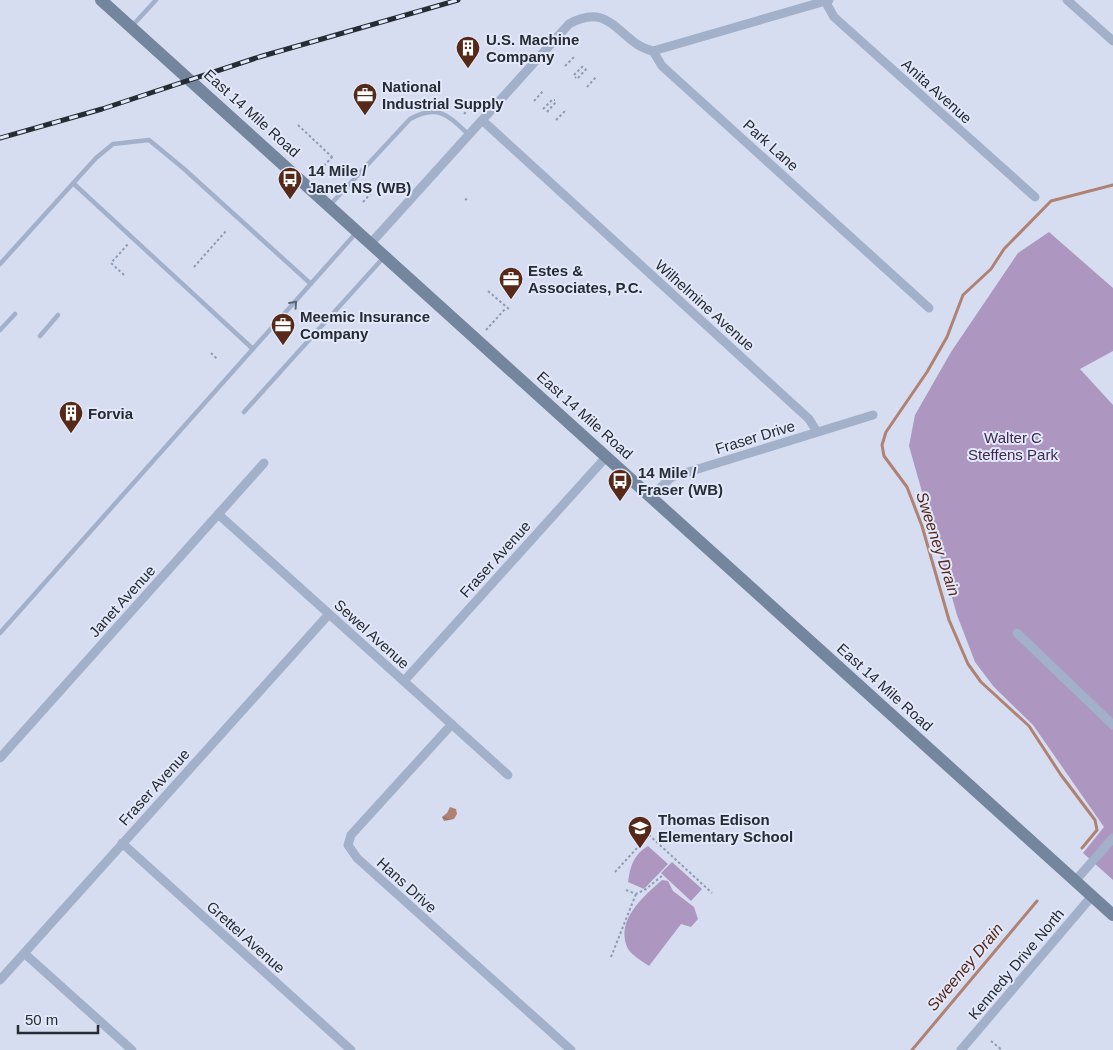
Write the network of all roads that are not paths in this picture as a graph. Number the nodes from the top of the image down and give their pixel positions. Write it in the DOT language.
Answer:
graph roads {
  1 [pos="101,0"];
  2 [pos="156,0"];
  3 [pos="1067,0"];
  4 [pos="827,1"];
  5 [pos="132,27"];
  6 [pos="1113,41"];
  7 [pos="653,51"];
  8 [pos="482,120"];
  9 [pos="469,135"];
  10 [pos="73,183"];
  11 [pos="1035,197"];
  12 [pos="330,206"];
  13 [pos="358,231"];
  14 [pos="371,244"];
  15 [pos="385,256"];
  16 [pos="0,264"];
  17 [pos="311,284"];
  18 [pos="929,308"];
  19 [pos="15,314"];
  20 [pos="58,315"];
  21 [pos="0,330"];
  22 [pos="40,336"];
  23 [pos="254,349"];
  24 [pos="244,412"];
  25 [pos="873,415"];
  26 [pos="817,432"];
  27 [pos="606,456"];
  28 [pos="264,463"];
  29 [pos="650,496"];
  30 [pos="218,514"];
  31 [pos="329,614"];
  32 [pos="1017,633"];
  33 [pos="0,634"];
  34 [pos="404,681"];
  35 [pos="452,724"];
  36 [pos="1113,725"];
  37 [pos="0,758"];
  38 [pos="508,775"];
  39 [pos="1113,838"];
  40 [pos="122,843"];
  41 [pos="1075,881"];
  42 [pos="1092,896"];
  43 [pos="1113,915"];
  44 [pos="24,953"];
  45 [pos="0,980"];
  46 [pos="132,1050"];
  47 [pos="351,1050"];
  48 [pos="571,1050"];
  49 [pos="961,1050"];
  1 -- 5 [label="main road, East 14 Mile Road"];
  2 -- 5 [label="lane"];
  3 -- 6 [label="street"];
  4 -- 7 [label="street"];
  4 -- 11 [label="street, Anita Avenue"];
  5 -- 12 [label="main road, East 14 Mile Road"];
  7 -- 8 [label="street, Park Lane"];
  7 -- 18 [label="street, Park Lane"];
  8 -- 9 [label="street"];
  8 -- 26 [label="street, Wilhelmine Avenue"];
  9 -- 12 [label="lane"];
  9 -- 14 [label="street"];
  10 -- 16 [label="lane"];
  10 -- 17 [label="lane"];
  10 -- 23 [label="lane"];
  12 -- 13 [label="main road, East 14 Mile Road"];
  13 -- 14 [label="main road, East 14 Mile Road"];
  13 -- 17 [label="lane"];
  14 -- 15 [label="main road, East 14 Mile Road"];
  15 -- 24 [label="lane"];
  15 -- 27 [label="main road, East 14 Mile Road"];
  23 -- 17 [label="lane, one-way"];
  19 -- 21 [label="lane"];
  20 -- 22 [label="lane"];
  23 -- 33 [label="lane"];
  25 -- 26 [label="street, Fraser Drive"];
  26 -- 29 [label="street, Fraser Drive"];
  27 -- 29 [label="main road, East 14 Mile Road"];
  27 -- 34 [label="street, Fraser Avenue"];
  28 -- 30 [label="street, Janet Avenue"];
  29 -- 41 [label="main road, East 14 Mile Road"];
  30 -- 31 [label="street, Sewel Avenue"];
  30 -- 37 [label="street, Janet Avenue"];
  31 -- 34 [label="street, Sewel Avenue"];
  31 -- 40 [label="street, Fraser Avenue"];
  32 -- 36 [label="street"];
  34 -- 35 [label="street, Sewel Avenue"];
  35 -- 38 [label="street, Sewel Avenue"];
  35 -- 48 [label="street, Hans Drive"];
  39 -- 41 [label="street"];
  40 -- 44 [label="street, Fraser Avenue"];
  40 -- 47 [label="street, Grettel Avenue"];
  41 -- 42 [label="main road, East 14 Mile Road"];
  42 -- 43 [label="main road, East 14 Mile Road"];
  42 -- 49 [label="street, Kennedy Drive North"];
  44 -- 45 [label="street, Fraser Avenue"];
  44 -- 46 [label="street"];
}
